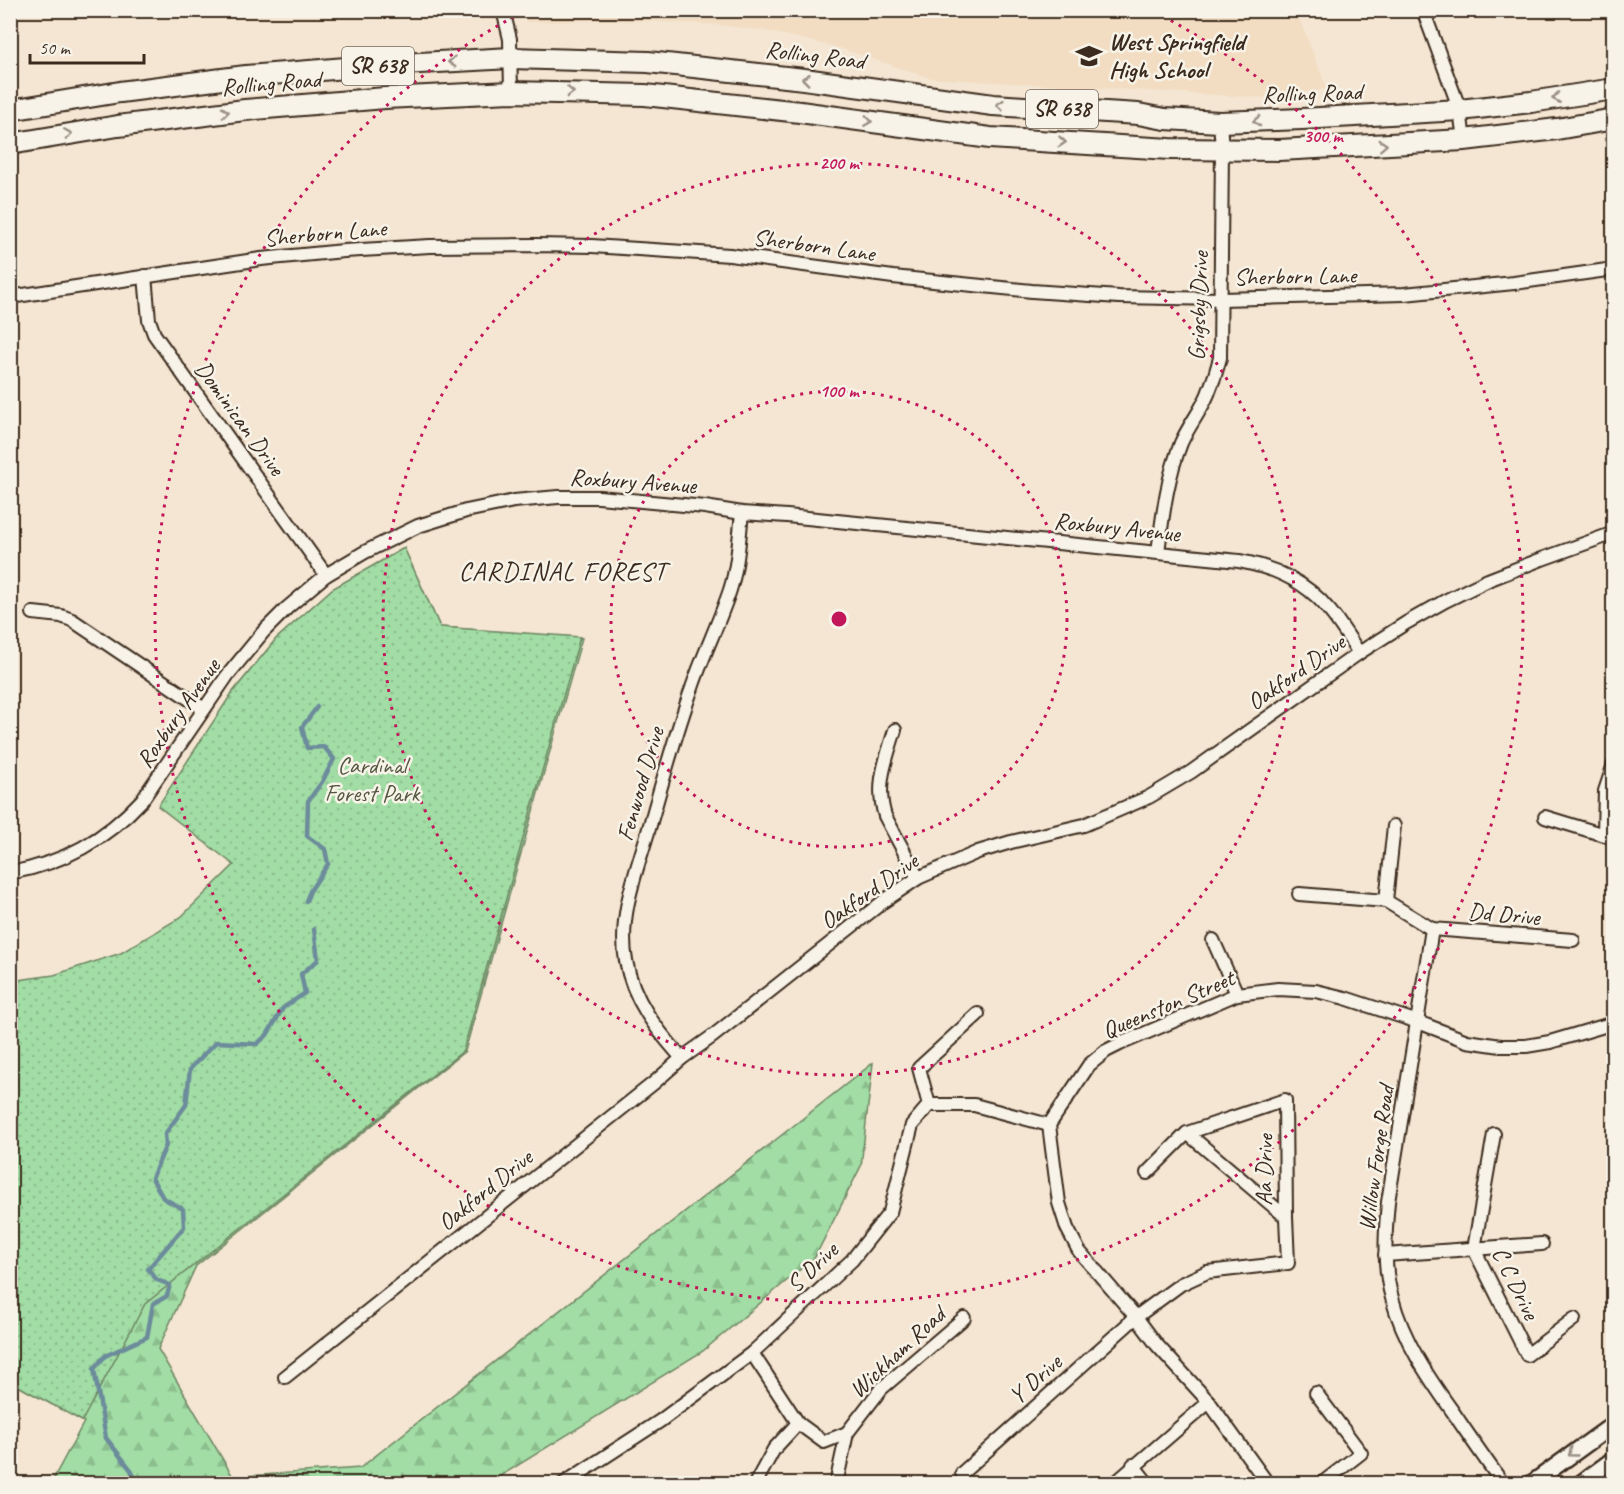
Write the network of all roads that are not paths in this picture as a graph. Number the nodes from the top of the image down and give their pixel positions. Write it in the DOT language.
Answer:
graph roads {
  1 [pos="503,10"];
  2 [pos="1423,10"];
  3 [pos="511,58"];
  4 [pos="1614,89"];
  5 [pos="512,92"];
  6 [pos="10,110"];
  7 [pos="1460,110"];
  8 [pos="1614,119"];
  9 [pos="1220,122"];
  10 [pos="1464,140"];
  11 [pos="10,144"];
  12 [pos="1222,149"];
  13 [pos="1614,269"];
  14 [pos="145,276"];
  15 [pos="10,297"];
  16 [pos="1221,299"];
  17 [pos="742,513"];
  18 [pos="1614,533"];
  19 [pos="1158,552"];
  20 [pos="326,575"];
  21 [pos="33,612"];
  22 [pos="1359,653"];
  23 [pos="204,709"];
  24 [pos="895,730"];
  25 [pos="1614,764"];
  26 [pos="1545,817"];
  27 [pos="1394,826"];
  28 [pos="1609,837"];
  29 [pos="10,873"];
  30 [pos="918,878"];
  31 [pos="1299,894"];
  32 [pos="1386,901"];
  33 [pos="1432,929"];
  34 [pos="1213,939"];
  35 [pos="1573,940"];
  36 [pos="1237,994"];
  37 [pos="978,1014"];
  38 [pos="1418,1022"];
  39 [pos="1614,1023"];
  40 [pos="682,1058"];
  41 [pos="930,1105"];
  42 [pos="1048,1125"];
  43 [pos="1187,1133"];
  44 [pos="1494,1134"];
  45 [pos="1147,1173"];
  46 [pos="1286,1217"];
  47 [pos="1542,1244"];
  48 [pos="1474,1249"];
  49 [pos="1385,1255"];
  50 [pos="1136,1317"];
  51 [pos="964,1318"];
  52 [pos="1574,1319"];
  53 [pos="752,1353"];
  54 [pos="285,1377"];
  55 [pos="1316,1393"];
  56 [pos="1209,1402"];
  57 [pos="798,1423"];
  58 [pos="1614,1424"];
  59 [pos="847,1433"];
  60 [pos="1614,1459"];
  61 [pos="1133,1465"];
  62 [pos="962,1473"];
  63 [pos="563,1484"];
  64 [pos="755,1484"];
  65 [pos="836,1484"];
  66 [pos="1114,1484"];
  67 [pos="1148,1484"];
  68 [pos="1268,1484"];
  69 [pos="1321,1484"];
  70 [pos="1503,1484"];
  71 [pos="1531,1484"];
  72 [pos="1580,1484"];
  1 -- 3 [label="street"];
  2 -- 7 [label="street"];
  3 -- 5 [label="street"];
  3 -- 6 [label="main road, Rolling Road / SR 638, one-way"];
  9 -- 3 [label="main road, Rolling Road / SR 638, one-way"];
  4 -- 7 [label="main road, Rolling Road / SR 638, one-way"];
  11 -- 5 [label="main road, Rolling Road / SR 638, one-way"];
  5 -- 12 [label="main road, Rolling Road / SR 638, one-way"];
  7 -- 9 [label="main road, Rolling Road / SR 638, one-way"];
  7 -- 10 [label="street"];
  8 -- 10 [label="main road, Rolling Road / SR 638"];
  9 -- 12 [label="street, Grigsby Drive"];
  12 -- 10 [label="main road, Rolling Road / SR 638, one-way"];
  12 -- 16 [label="street, Grigsby Drive"];
  13 -- 16 [label="street, Sherborn Lane"];
  14 -- 15 [label="street, Sherborn Lane"];
  14 -- 16 [label="street, Sherborn Lane"];
  14 -- 20 [label="street, Dominican Drive"];
  16 -- 19 [label="street, Grigsby Drive"];
  17 -- 19 [label="street, Roxbury Avenue"];
  17 -- 20 [label="street, Roxbury Avenue"];
  17 -- 40 [label="street, Fenwood Drive"];
  18 -- 22 [label="street, Oakford Drive"];
  19 -- 22 [label="street, Roxbury Avenue"];
  20 -- 23 [label="street, Roxbury Avenue"];
  21 -- 23 [label="street"];
  22 -- 30 [label="street, Oakford Drive"];
  23 -- 29 [label="street, Roxbury Avenue"];
  24 -- 30 [label="street"];
  25 -- 28 [label="street"];
  26 -- 28 [label="street"];
  27 -- 32 [label="street"];
  30 -- 40 [label="street, Oakford Drive"];
  31 -- 32 [label="street"];
  32 -- 33 [label="street"];
  33 -- 35 [label="street, Dd Drive"];
  33 -- 38 [label="street, Willow Forge Road"];
  34 -- 36 [label="street"];
  36 -- 38 [label="street, Queenston Street"];
  36 -- 42 [label="street, Queenston Street"];
  37 -- 41 [label="street"];
  38 -- 39 [label="street, Queenston Street"];
  38 -- 49 [label="street, Willow Forge Road"];
  40 -- 54 [label="street, Oakford Drive"];
  41 -- 42 [label="street"];
  41 -- 53 [label="street, S Drive"];
  42 -- 50 [label="street"];
  43 -- 45 [label="street, Aa Drive"];
  43 -- 46 [label="street, Aa Drive"];
  43 -- 46 [label="street, Aa Drive"];
  44 -- 48 [label="street, C C Drive"];
  46 -- 50 [label="street, Y Drive"];
  47 -- 48 [label="street"];
  48 -- 49 [label="street"];
  48 -- 52 [label="street, C C Drive"];
  49 -- 70 [label="street, Willow Forge Road"];
  50 -- 56 [label="street"];
  50 -- 62 [label="street, Y Drive"];
  51 -- 59 [label="street, Wickham Road"];
  53 -- 57 [label="street"];
  53 -- 63 [label="street, S Drive"];
  55 -- 69 [label="street"];
  56 -- 61 [label="street"];
  56 -- 68 [label="street"];
  57 -- 59 [label="street"];
  57 -- 64 [label="street"];
  58 -- 71 [label="street, one-way"];
  59 -- 65 [label="street, Wickham Road"];
  60 -- 72 [label="street"];
  61 -- 66 [label="street"];
  61 -- 67 [label="street"];
}
